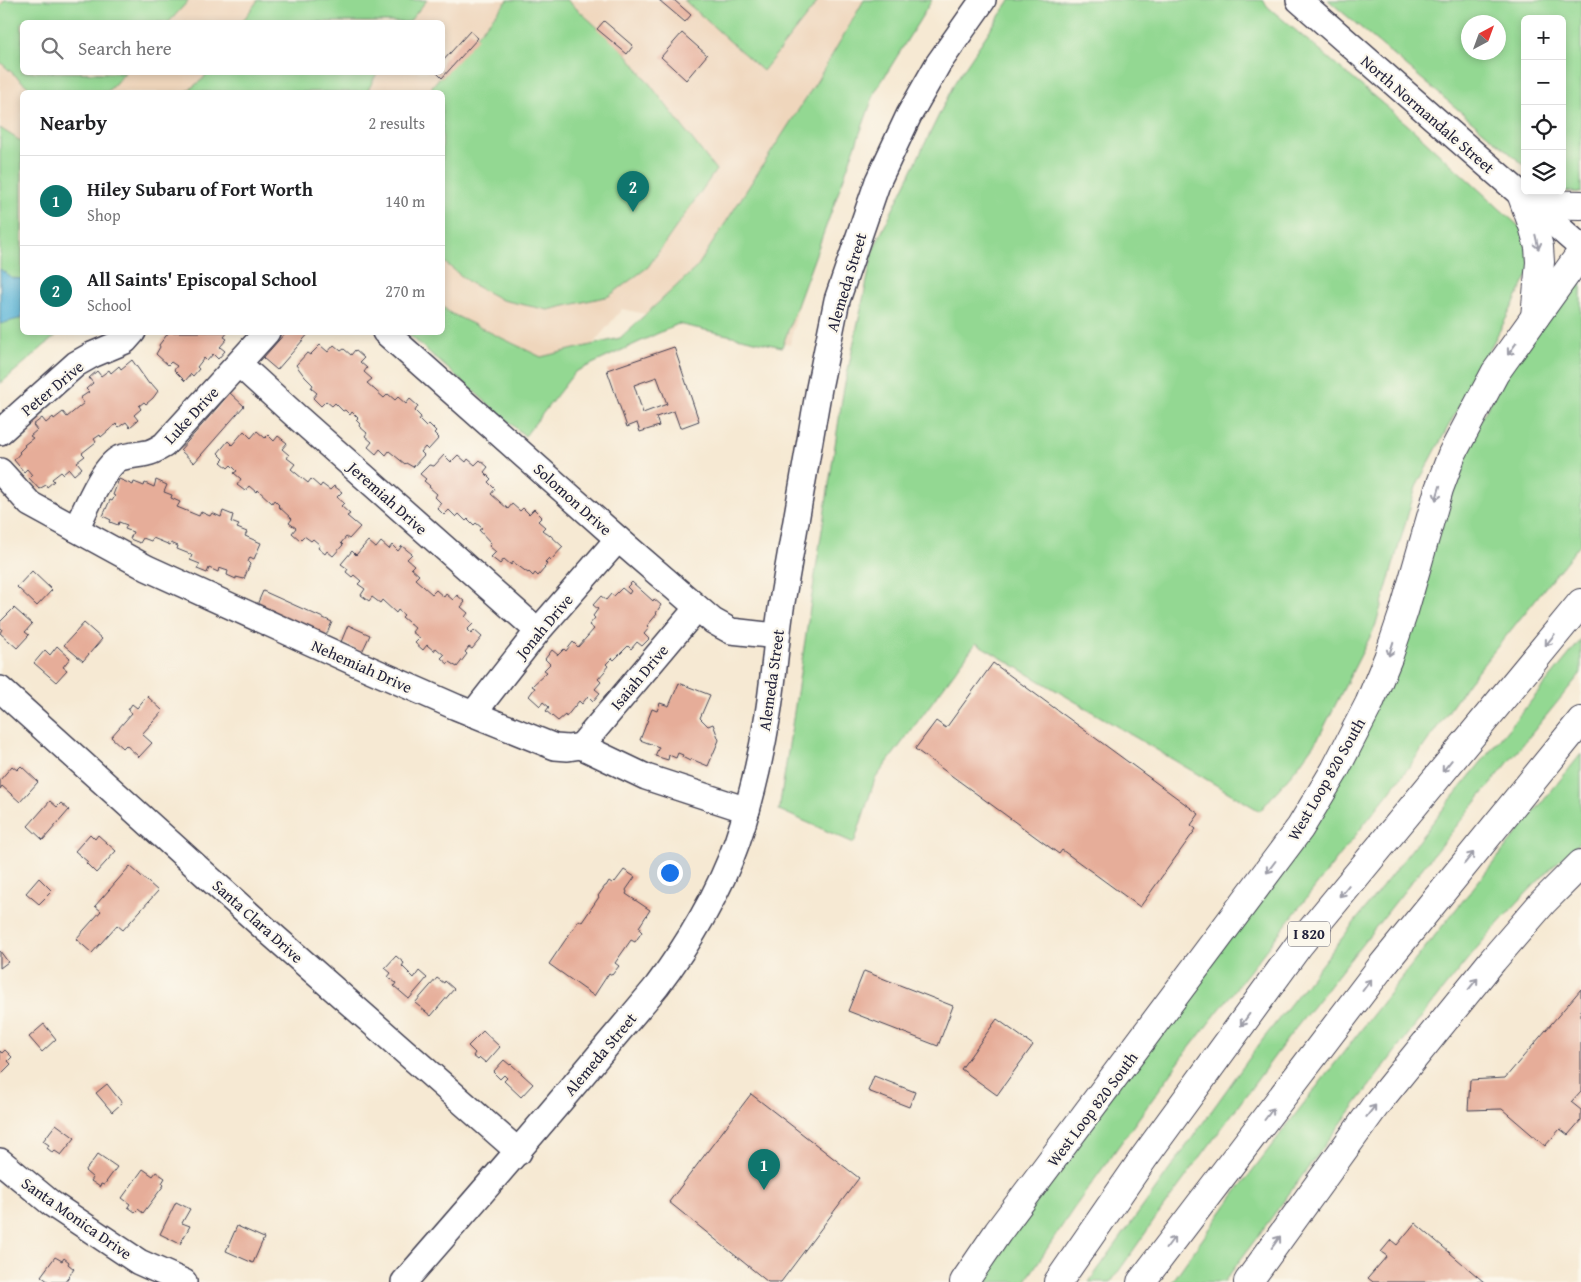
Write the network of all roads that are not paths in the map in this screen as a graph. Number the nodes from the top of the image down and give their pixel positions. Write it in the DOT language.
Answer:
graph roads {
  1 [pos="983,0"];
  2 [pos="1299,0"];
  3 [pos="1526,200"];
  4 [pos="1581,205"];
  5 [pos="1581,247"];
  6 [pos="1581,253"];
  7 [pos="1535,317"];
  8 [pos="130,335"];
  9 [pos="264,335"];
  10 [pos="388,335"];
  11 [pos="239,364"];
  12 [pos="0,432"];
  13 [pos="0,471"];
  14 [pos="76,529"];
  15 [pos="618,539"];
  16 [pos="1581,602"];
  17 [pos="697,608"];
  18 [pos="538,631"];
  19 [pos="776,636"];
  20 [pos="0,688"];
  21 [pos="473,714"];
  22 [pos="1581,720"];
  23 [pos="580,746"];
  24 [pos="747,810"];
  25 [pos="1581,864"];
  26 [pos="518,1152"];
  27 [pos="0,1161"];
  28 [pos="184,1282"];
  29 [pos="404,1282"];
  30 [pos="964,1282"];
  31 [pos="1058,1282"];
  32 [pos="1141,1282"];
  33 [pos="1248,1282"];
  1 -- 19 [label="street, Alemeda Street"];
  2 -- 3 [label="street, North Normandale Street"];
  3 -- 4 [label="main road"];
  3 -- 5 [label="street, North Normandale Street"];
  3 -- 7 [label="main road, one-way"];
  6 -- 7 [label="main road, West Loop 820 South"];
  7 -- 30 [label="main road, West Loop 820 South, one-way"];
  8 -- 12 [label="street, Peter Drive"];
  9 -- 11 [label="street, Luke Drive"];
  10 -- 15 [label="street, Solomon Drive"];
  11 -- 14 [label="street, Luke Drive"];
  11 -- 18 [label="street, Jeremiah Drive"];
  13 -- 14 [label="street, Nehemiah Drive"];
  14 -- 21 [label="street, Nehemiah Drive"];
  15 -- 17 [label="street, Solomon Drive"];
  15 -- 18 [label="street, Jonah Drive"];
  16 -- 31 [label="main road, I 820, one-way"];
  17 -- 19 [label="street, Solomon Drive"];
  17 -- 23 [label="street, Isaiah Drive"];
  18 -- 21 [label="street, Jonah Drive"];
  19 -- 24 [label="street, Alemeda Street"];
  20 -- 26 [label="street, Santa Clara Drive"];
  21 -- 23 [label="street, Nehemiah Drive"];
  32 -- 22 [label="main road, one-way"];
  23 -- 24 [label="street, Nehemiah Drive"];
  24 -- 26 [label="street, Alemeda Street"];
  33 -- 25 [label="main road, one-way"];
  26 -- 29 [label="street, Alemeda Street"];
  27 -- 28 [label="street, Santa Monica Drive"];
}
